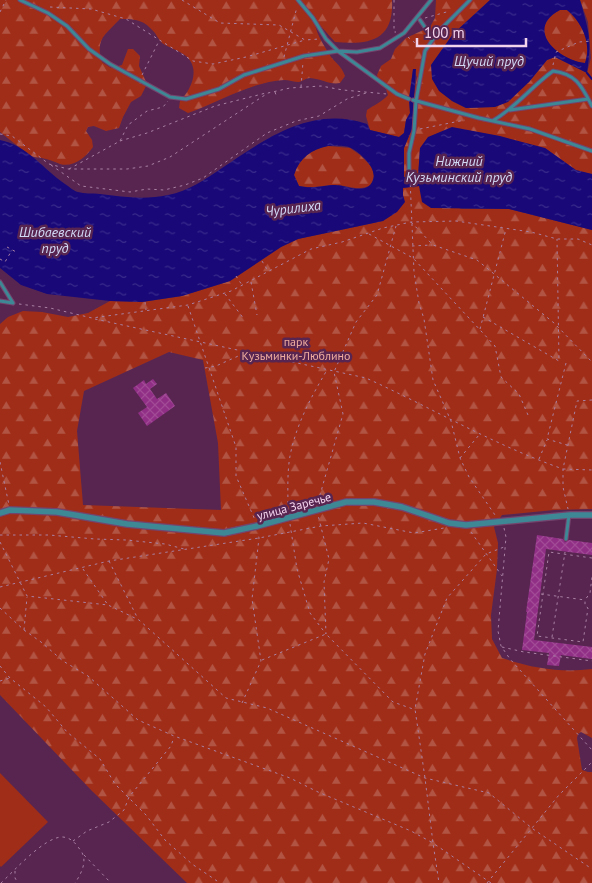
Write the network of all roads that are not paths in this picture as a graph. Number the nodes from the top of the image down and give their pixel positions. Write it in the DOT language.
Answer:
graph roads {
  1 [pos="20,0"];
  2 [pos="298,0"];
  3 [pos="431,0"];
  4 [pos="470,0"];
  5 [pos="420,20"];
  6 [pos="433,39"];
  7 [pos="338,51"];
  8 [pos="588,99"];
  9 [pos="413,100"];
  10 [pos="592,106"];
  11 [pos="509,110"];
  12 [pos="493,120"];
  13 [pos="592,151"];
  14 [pos="410,174"];
  15 [pos="0,282"];
  16 [pos="0,301"];
  17 [pos="0,513"];
  18 [pos="570,515"];
  19 [pos="592,515"];
  20 [pos="566,539"];
  1 -- 7 [label="lane"];
  2 -- 7 [label="lane"];
  3 -- 7 [label="lane"];
  4 -- 6 [label="lane"];
  5 -- 6 [label="lane"];
  6 -- 9 [label="lane"];
  7 -- 9 [label="lane"];
  8 -- 10 [label="lane"];
  8 -- 11 [label="lane"];
  8 -- 11 [label="lane"];
  9 -- 12 [label="lane"];
  9 -- 14 [label="lane"];
  11 -- 12 [label="lane"];
  12 -- 13 [label="lane"];
  15 -- 16 [label="lane"];
  17 -- 18 [label="street, улица Заречье"];
  18 -- 19 [label="street, улица Заречье"];
  18 -- 20 [label="lane"];
}
